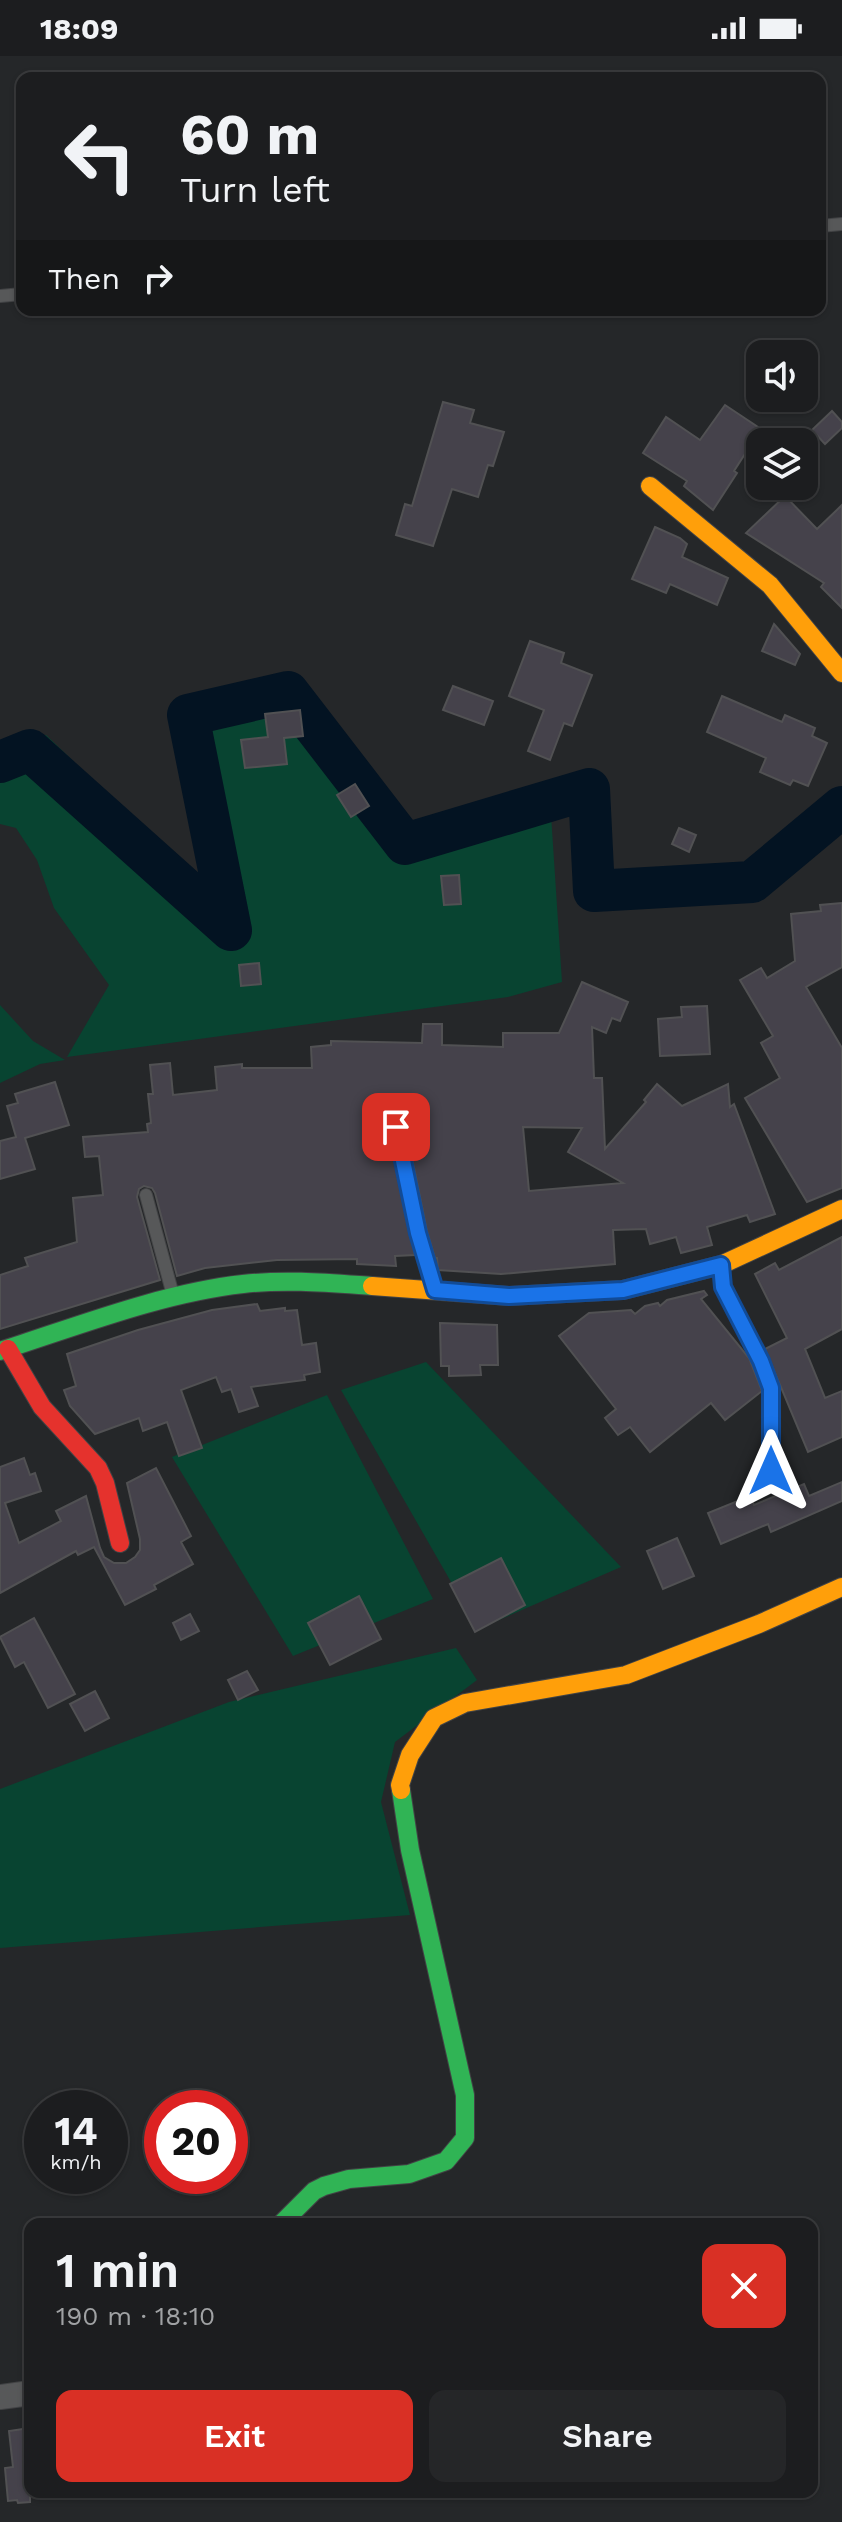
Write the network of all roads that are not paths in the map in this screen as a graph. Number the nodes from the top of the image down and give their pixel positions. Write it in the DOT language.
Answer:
graph roads {
  1 [pos="650,486"];
  2 [pos="842,673"];
  3 [pos="396,1127"];
  4 [pos="146,1195"];
  5 [pos="842,1209"];
  6 [pos="721,1265"];
  7 [pos="435,1290"];
  8 [pos="174,1298"];
  9 [pos="4,1350"];
  10 [pos="771,1471"];
  11 [pos="120,1543"];
  12 [pos="842,1587"];
  13 [pos="287,2218"];
  14 [pos="24,2394"];
  15 [pos="0,2397"];
  1 -- 2 [label="street"];
  3 -- 7 [label="lane"];
  4 -- 8 [label="lane"];
  5 -- 6 [label="street"];
  6 -- 7 [label="street"];
  6 -- 10 [label="lane"];
  7 -- 8 [label="street"];
  8 -- 9 [label="street"];
  9 -- 11 [label="street"];
  12 -- 13 [label="street"];
  14 -- 15 [label="street"];
}
